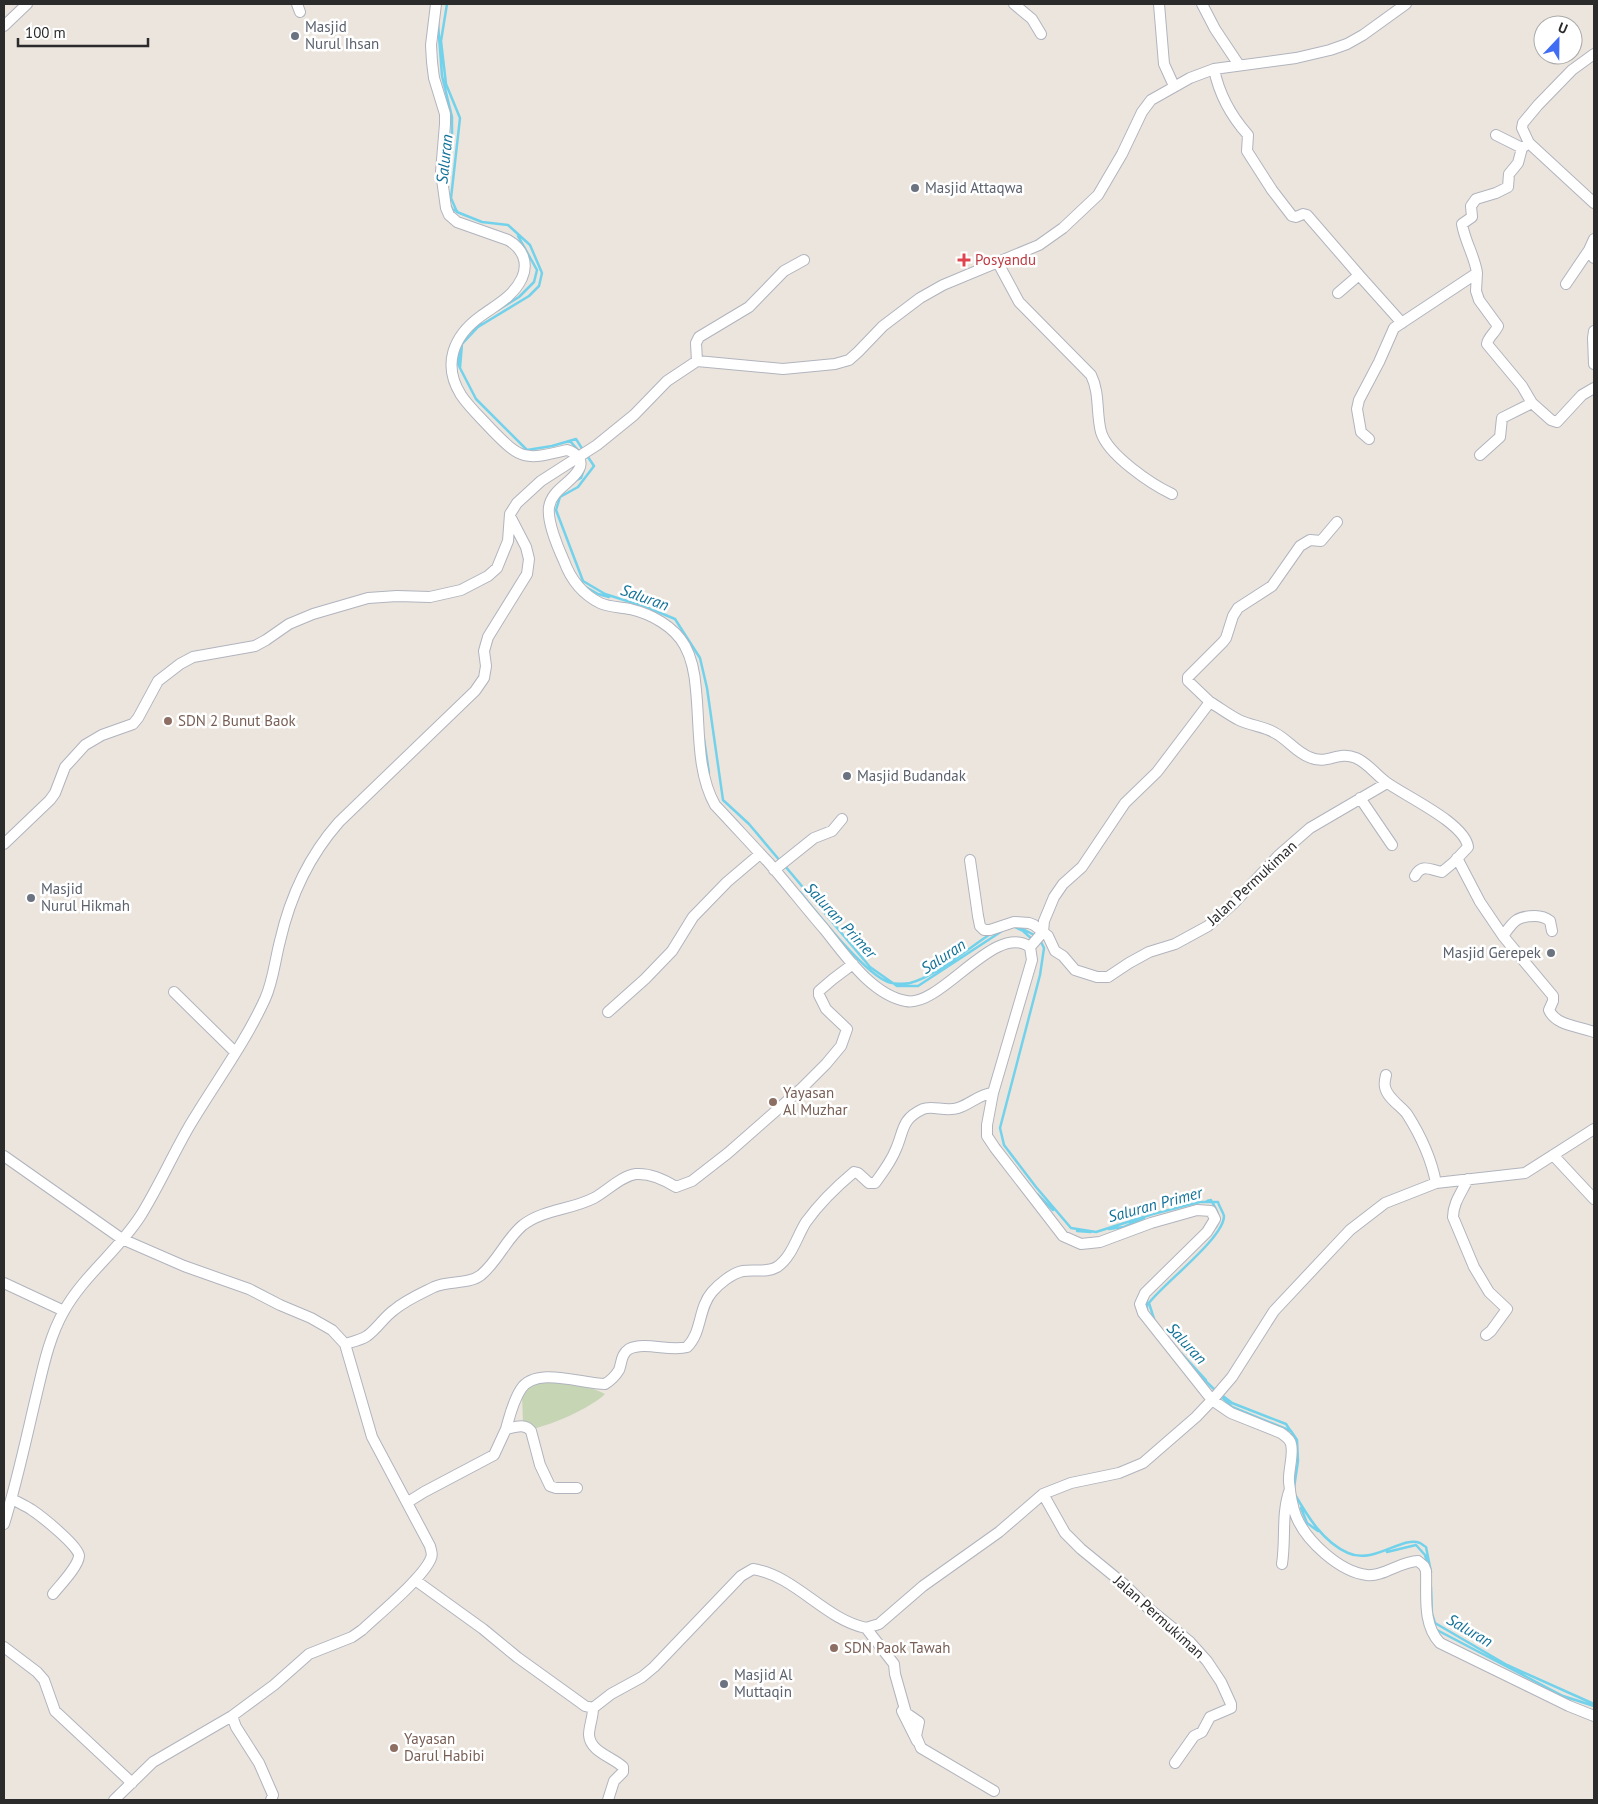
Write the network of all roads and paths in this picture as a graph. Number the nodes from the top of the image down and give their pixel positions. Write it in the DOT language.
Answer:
graph roads {
  1 [pos="27,4"];
  2 [pos="436,4"];
  3 [pos="1014,4"];
  4 [pos="1159,4"];
  5 [pos="1202,4"];
  6 [pos="1406,4"];
  7 [pos="4,26"];
  8 [pos="1041,34"];
  9 [pos="1594,54"];
  10 [pos="1240,65"];
  11 [pos="1214,69"];
  12 [pos="1174,86"];
  13 [pos="1496,135"];
  14 [pos="1526,145"];
  15 [pos="1594,203"];
  16 [pos="1594,239"];
  17 [pos="1591,254"];
  18 [pos="804,260"];
  19 [pos="998,263"];
  20 [pos="1477,273"];
  21 [pos="1359,275"];
  22 [pos="1566,284"];
  23 [pos="1338,292"];
  24 [pos="1402,322"];
  25 [pos="1594,332"];
  26 [pos="697,361"];
  27 [pos="1594,364"];
  28 [pos="1594,388"];
  29 [pos="1532,403"];
  30 [pos="1369,439"];
  31 [pos="1480,455"];
  32 [pos="580,456"];
  33 [pos="1172,494"];
  34 [pos="510,514"];
  35 [pos="1336,522"];
  36 [pos="1210,702"];
  37 [pos="1387,783"];
  38 [pos="1360,798"];
  39 [pos="842,819"];
  40 [pos="4,844"];
  41 [pos="1392,845"];
  42 [pos="760,854"];
  43 [pos="1456,858"];
  44 [pos="970,860"];
  45 [pos="779,866"];
  46 [pos="1415,876"];
  47 [pos="1552,931"];
  48 [pos="1042,934"];
  49 [pos="1503,936"];
  50 [pos="1031,946"];
  51 [pos="853,964"];
  52 [pos="174,992"];
  53 [pos="608,1012"];
  54 [pos="1594,1032"];
  55 [pos="235,1052"];
  56 [pos="1386,1075"];
  57 [pos="993,1093"];
  58 [pos="1594,1129"];
  59 [pos="1553,1155"];
  60 [pos="4,1156"];
  61 [pos="1468,1179"];
  62 [pos="1436,1183"];
  63 [pos="1594,1199"];
  64 [pos="122,1239"];
  65 [pos="4,1283"];
  66 [pos="64,1311"];
  67 [pos="1486,1334"];
  68 [pos="346,1344"];
  69 [pos="1213,1399"];
  70 [pos="506,1429"];
  71 [pos="577,1488"];
  72 [pos="1290,1488"];
  73 [pos="1043,1494"];
  74 [pos="12,1499"];
  75 [pos="408,1502"];
  76 [pos="4,1524"];
  77 [pos="1282,1564"];
  78 [pos="415,1580"];
  79 [pos="53,1594"];
  80 [pos="864,1628"];
  81 [pos="4,1647"];
  82 [pos="592,1707"];
  83 [pos="232,1716"];
  84 [pos="1594,1716"];
  85 [pos="1175,1763"];
  86 [pos="132,1783"];
  87 [pos="992,1792"];
  88 [pos="114,1800"];
  89 [pos="271,1800"];
  90 [pos="603,1800"];
  91 [pos="608,1800"];
  1 -- 7 [label="street"];
  2 -- 32 [label="street"];
  3 -- 8 [label="street"];
  4 -- 12 [label="street"];
  5 -- 10 [label="street"];
  6 -- 10 [label="street"];
  9 -- 14 [label="street"];
  10 -- 11 [label="street"];
  11 -- 12 [label="street"];
  11 -- 21 [label="street"];
  12 -- 19 [label="street"];
  13 -- 14 [label="street"];
  14 -- 15 [label="street"];
  14 -- 20 [label="street"];
  16 -- 17 [label="street"];
  17 -- 22 [label="street"];
  18 -- 26 [label="street"];
  19 -- 26 [label="street"];
  19 -- 33 [label="street"];
  20 -- 24 [label="street"];
  20 -- 29 [label="street"];
  21 -- 23 [label="street"];
  21 -- 24 [label="street"];
  24 -- 30 [label="street"];
  25 -- 27 [label="street"];
  26 -- 32 [label="street"];
  28 -- 29 [label="street"];
  29 -- 31 [label="street"];
  32 -- 34 [label="street"];
  32 -- 42 [label="street"];
  34 -- 40 [label="street"];
  34 -- 55 [label="street"];
  35 -- 36 [label="street"];
  36 -- 37 [label="street"];
  36 -- 48 [label="street"];
  37 -- 38 [label="street, Jalan Permukiman"];
  37 -- 43 [label="street"];
  38 -- 41 [label="street"];
  38 -- 48 [label="street, Jalan Permukiman"];
  39 -- 45 [label="street"];
  42 -- 45 [label="street"];
  42 -- 53 [label="street"];
  43 -- 46 [label="street"];
  43 -- 49 [label="street"];
  44 -- 48 [label="street, Jalan Permukiman"];
  45 -- 51 [label="street"];
  47 -- 49 [label="street"];
  48 -- 50 [label="street"];
  49 -- 54 [label="street"];
  50 -- 51 [label="street"];
  50 -- 57 [label="street"];
  51 -- 68 [label="street"];
  52 -- 55 [label="street"];
  55 -- 64 [label="street"];
  56 -- 62 [label="street"];
  57 -- 69 [label="street"];
  57 -- 70 [label="street"];
  58 -- 59 [label="street"];
  59 -- 61 [label="street"];
  59 -- 63 [label="street"];
  60 -- 64 [label="street"];
  61 -- 62 [label="street"];
  61 -- 67 [label="street"];
  62 -- 69 [label="street"];
  64 -- 66 [label="street"];
  64 -- 68 [label="street"];
  65 -- 66 [label="street"];
  66 -- 74 [label="street"];
  68 -- 75 [label="street"];
  69 -- 72 [label="street"];
  69 -- 73 [label="street"];
  70 -- 71 [label="street"];
  70 -- 75 [label="street"];
  72 -- 77 [label="street"];
  72 -- 84 [label="street"];
  73 -- 80 [label="street"];
  73 -- 85 [label="street, Jalan Permukiman"];
  74 -- 76 [label="street"];
  74 -- 79 [label="street"];
  75 -- 78 [label="street"];
  78 -- 82 [label="street"];
  78 -- 83 [label="street"];
  80 -- 82 [label="street"];
  80 -- 87 [label="street"];
  81 -- 86 [label="street"];
  82 -- 90 [label="street"];
  82 -- 91 [label="street"];
  83 -- 86 [label="street"];
  83 -- 89 [label="street"];
  86 -- 88 [label="street"];
}
